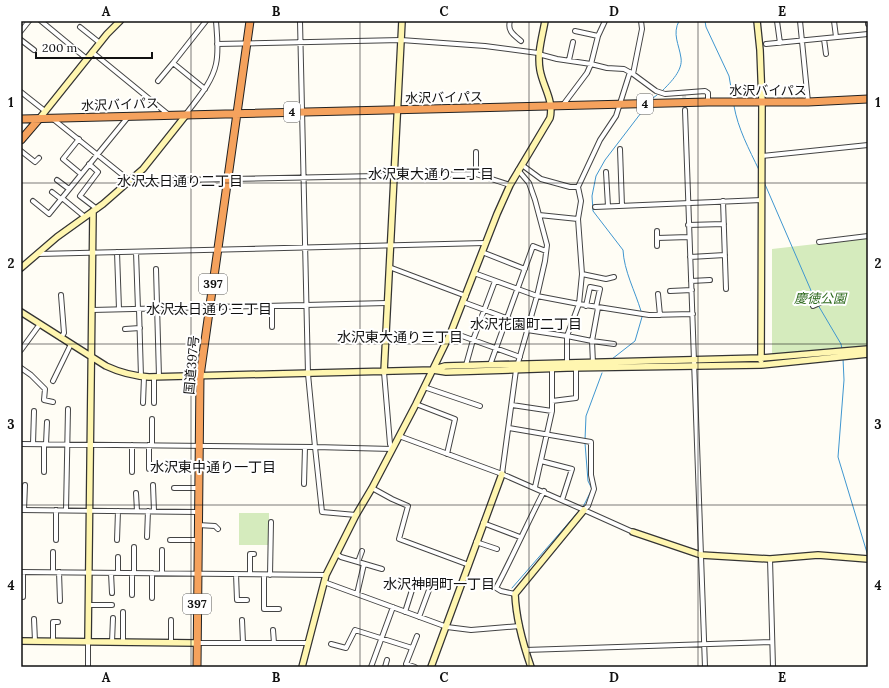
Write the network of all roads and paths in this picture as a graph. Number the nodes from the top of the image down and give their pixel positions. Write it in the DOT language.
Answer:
graph roads {
  1 [pos="29,21"];
  2 [pos="41,21"];
  3 [pos="120,21"];
  4 [pos="206,21"];
  5 [pos="216,21"];
  6 [pos="250,21"];
  7 [pos="300,21"];
  8 [pos="402,21"];
  9 [pos="510,21"];
  10 [pos="545,21"];
  11 [pos="604,21"];
  12 [pos="641,21"];
  13 [pos="757,21"];
  14 [pos="778,21"];
  15 [pos="800,21"];
  16 [pos="834,21"];
  17 [pos="868,21"];
  18 [pos="868,24"];
  19 [pos="80,27"];
  20 [pos="21,31"];
  21 [pos="575,31"];
  22 [pos="868,34"];
  23 [pos="598,36"];
  24 [pos="836,37"];
  25 [pos="824,39"];
  26 [pos="21,40"];
  27 [pos="401,40"];
  28 [pos="521,41"];
  29 [pos="802,41"];
  30 [pos="100,42"];
  31 [pos="300,42"];
  32 [pos="573,42"];
  33 [pos="780,43"];
  34 [pos="217,44"];
  35 [pos="247,44"];
  36 [pos="766,44"];
  37 [pos="34,50"];
  38 [pos="92,52"];
  39 [pos="538,52"];
  40 [pos="826,54"];
  41 [pos="87,59"];
  42 [pos="569,60"];
  43 [pos="173,63"];
  44 [pos="591,64"];
  45 [pos="631,73"];
  46 [pos="158,81"];
  47 [pos="205,89"];
  48 [pos="21,92"];
  49 [pos="868,99"];
  50 [pos="708,102"];
  51 [pos="762,102"];
  52 [pos="808,102"];
  53 [pos="620,104"];
  54 [pos="551,106"];
  55 [pos="562,106"];
  56 [pos="397,110"];
  57 [pos="685,110"];
  58 [pos="45,111"];
  59 [pos="302,112"];
  60 [pos="238,114"];
  61 [pos="169,115"];
  62 [pos="186,115"];
  63 [pos="129,116"];
  64 [pos="21,119"];
  65 [pos="38,119"];
  66 [pos="53,119"];
  67 [pos="79,139"];
  68 [pos="21,140"];
  69 [pos="868,145"];
  70 [pos="620,149"];
  71 [pos="21,151"];
  72 [pos="476,152"];
  73 [pos="97,154"];
  74 [pos="761,156"];
  75 [pos="39,158"];
  76 [pos="89,164"];
  77 [pos="520,168"];
  78 [pos="606,172"];
  79 [pos="81,174"];
  80 [pos="476,174"];
  81 [pos="394,175"];
  82 [pos="303,177"];
  83 [pos="57,180"];
  84 [pos="228,180"];
  85 [pos="130,181"];
  86 [pos="510,185"];
  87 [pos="578,187"];
  88 [pos="69,189"];
  89 [pos="52,192"];
  90 [pos="61,198"];
  91 [pos="762,200"];
  92 [pos="33,201"];
  93 [pos="723,201"];
  94 [pos="687,202"];
  95 [pos="608,206"];
  96 [pos="622,206"];
  97 [pos="595,207"];
  98 [pos="95,210"];
  99 [pos="539,215"];
  100 [pos="85,217"];
  101 [pos="578,220"];
  102 [pos="724,224"];
  103 [pos="688,225"];
  104 [pos="657,230"];
  105 [pos="868,236"];
  106 [pos="689,237"];
  107 [pos="657,238"];
  108 [pos="819,242"];
  109 [pos="485,243"];
  110 [pos="390,246"];
  111 [pos="657,246"];
  112 [pos="305,247"];
  113 [pos="218,250"];
  114 [pos="546,251"];
  115 [pos="117,252"];
  116 [pos="136,252"];
  117 [pos="482,252"];
  118 [pos="92,253"];
  119 [pos="37,254"];
  120 [pos="725,255"];
  121 [pos="690,257"];
  122 [pos="389,267"];
  123 [pos="21,268"];
  124 [pos="156,269"];
  125 [pos="525,269"];
  126 [pos="474,273"];
  127 [pos="582,274"];
  128 [pos="614,277"];
  129 [pos="710,280"];
  130 [pos="495,281"];
  131 [pos="691,281"];
  132 [pos="518,289"];
  133 [pos="726,289"];
  134 [pos="692,290"];
  135 [pos="670,291"];
  136 [pos="658,294"];
  137 [pos="61,295"];
  138 [pos="466,296"];
  139 [pos="537,296"];
  140 [pos="463,302"];
  141 [pos="821,302"];
  142 [pos="387,303"];
  143 [pos="307,304"];
  144 [pos="579,304"];
  145 [pos="272,306"];
  146 [pos="586,306"];
  147 [pos="814,306"];
  148 [pos="210,308"];
  149 [pos="597,308"];
  150 [pos="119,309"];
  151 [pos="138,309"];
  152 [pos="157,309"];
  153 [pos="92,310"];
  154 [pos="484,310"];
  155 [pos="21,312"];
  156 [pos="693,314"];
  157 [pos="660,315"];
  158 [pos="507,319"];
  159 [pos="40,324"];
  160 [pos="272,327"];
  161 [pos="140,328"];
  162 [pos="528,328"];
  163 [pos="125,329"];
  164 [pos="451,332"];
  165 [pos="567,336"];
  166 [pos="61,338"];
  167 [pos="474,340"];
  168 [pos="592,341"];
  169 [pos="71,344"];
  170 [pos="614,344"];
  171 [pos="496,348"];
  172 [pos="868,349"];
  173 [pos="21,350"];
  174 [pos="838,354"];
  175 [pos="847,354"];
  176 [pos="868,354"];
  177 [pos="91,357"];
  178 [pos="520,357"];
  179 [pos="761,358"];
  180 [pos="694,363"];
  181 [pos="466,365"];
  182 [pos="490,365"];
  183 [pos="593,365"];
  184 [pos="761,365"];
  185 [pos="567,366"];
  186 [pos="517,367"];
  187 [pos="21,368"];
  188 [pos="576,368"];
  189 [pos="552,369"];
  190 [pos="433,370"];
  191 [pos="384,372"];
  192 [pos="308,374"];
  193 [pos="200,376"];
  194 [pos="142,377"];
  195 [pos="156,377"];
  196 [pos="53,381"];
  197 [pos="424,387"];
  198 [pos="53,402"];
  199 [pos="552,402"];
  200 [pos="143,403"];
  201 [pos="154,403"];
  202 [pos="416,404"];
  203 [pos="512,405"];
  204 [pos="480,406"];
  205 [pos="68,409"];
  206 [pos="34,411"];
  207 [pos="552,411"];
  208 [pos="152,419"];
  209 [pos="47,422"];
  210 [pos="509,428"];
  211 [pos="547,434"];
  212 [pos="399,436"];
  213 [pos="21,444"];
  214 [pos="32,444"];
  215 [pos="45,444"];
  216 [pos="67,444"];
  217 [pos="90,445"];
  218 [pos="132,445"];
  219 [pos="151,445"];
  220 [pos="199,446"];
  221 [pos="315,447"];
  222 [pos="305,448"];
  223 [pos="392,449"];
  224 [pos="447,454"];
  225 [pos="541,461"];
  226 [pos="150,469"];
  227 [pos="44,472"];
  228 [pos="132,472"];
  229 [pos="502,474"];
  230 [pos="304,484"];
  231 [pos="25,485"];
  232 [pos="153,485"];
  233 [pos="534,487"];
  234 [pos="174,488"];
  235 [pos="199,488"];
  236 [pos="372,488"];
  237 [pos="544,491"];
  238 [pos="136,493"];
  239 [pos="562,500"];
  240 [pos="23,510"];
  241 [pos="56,510"];
  242 [pos="66,510"];
  243 [pos="584,510"];
  244 [pos="90,511"];
  245 [pos="118,511"];
  246 [pos="137,511"];
  247 [pos="148,511"];
  248 [pos="154,511"];
  249 [pos="198,512"];
  250 [pos="356,515"];
  251 [pos="271,522"];
  252 [pos="483,523"];
  253 [pos="198,525"];
  254 [pos="218,529"];
  255 [pos="633,532"];
  256 [pos="147,537"];
  257 [pos="520,537"];
  258 [pos="56,540"];
  259 [pos="117,540"];
  260 [pos="170,540"];
  261 [pos="198,540"];
  262 [pos="476,542"];
  263 [pos="134,547"];
  264 [pos="162,550"];
  265 [pos="497,550"];
  266 [pos="362,551"];
  267 [pos="53,552"];
  268 [pos="254,554"];
  269 [pos="337,554"];
  270 [pos="701,555"];
  271 [pos="118,557"];
  272 [pos="770,558"];
  273 [pos="868,559"];
  274 [pos="358,562"];
  275 [pos="364,564"];
  276 [pos="469,565"];
  277 [pos="382,569"];
  278 [pos="22,572"];
  279 [pos="53,572"];
  280 [pos="59,572"];
  281 [pos="89,573"];
  282 [pos="111,573"];
  283 [pos="118,573"];
  284 [pos="133,573"];
  285 [pos="152,573"];
  286 [pos="162,573"];
  287 [pos="198,574"];
  288 [pos="236,574"];
  289 [pos="250,574"];
  290 [pos="264,575"];
  291 [pos="270,575"];
  292 [pos="326,575"];
  293 [pos="324,582"];
  294 [pos="412,590"];
  295 [pos="429,590"];
  296 [pos="112,593"];
  297 [pos="357,594"];
  298 [pos="516,594"];
  299 [pos="132,596"];
  300 [pos="21,597"];
  301 [pos="152,598"];
  302 [pos="247,600"];
  303 [pos="60,602"];
  304 [pos="88,605"];
  305 [pos="112,605"];
  306 [pos="393,607"];
  307 [pos="279,609"];
  308 [pos="123,612"];
  309 [pos="406,612"];
  310 [pos="419,617"];
  311 [pos="113,618"];
  312 [pos="34,619"];
  313 [pos="171,620"];
  314 [pos="242,620"];
  315 [pos="58,622"];
  316 [pos="520,626"];
  317 [pos="447,627"];
  318 [pos="274,630"];
  319 [pos="417,636"];
  320 [pos="382,638"];
  321 [pos="21,641"];
  322 [pos="35,641"];
  323 [pos="54,641"];
  324 [pos="88,641"];
  325 [pos="112,642"];
  326 [pos="123,642"];
  327 [pos="171,642"];
  328 [pos="772,642"];
  329 [pos="197,643"];
  330 [pos="243,643"];
  331 [pos="274,643"];
  332 [pos="308,643"];
  333 [pos="331,644"];
  334 [pos="705,644"];
  335 [pos="412,648"];
  336 [pos="525,650"];
  337 [pos="387,660"];
  338 [pos="88,667"];
  339 [pos="197,667"];
  340 [pos="302,667"];
  341 [pos="371,667"];
  342 [pos="385,667"];
  343 [pos="415,667"];
  344 [pos="432,667"];
  345 [pos="531,667"];
  346 [pos="705,667"];
  347 [pos="773,667"];
  1 -- 20 [label="street"];
  2 -- 41 [label="street"];
  3 -- 30 [label="street"];
  4 -- 43 [label="street"];
  5 -- 34 [label="street"];
  6 -- 35 [label="highway, 国道397号 / 397"];
  7 -- 31 [label="street"];
  8 -- 27 [label="street"];
  9 -- 28 [label="street"];
  10 -- 39 [label="street"];
  11 -- 23 [label="street"];
  12 -- 45 [label="street"];
  13 -- 51 [label="street"];
  14 -- 33 [label="street"];
  15 -- 29 [label="street"];
  16 -- 24 [label="street"];
  17 -- 18 [label="street"];
  19 -- 30 [label="street"];
  21 -- 23 [label="street"];
  22 -- 24 [label="street"];
  23 -- 44 [label="street"];
  24 -- 25 [label="street"];
  25 -- 29 [label="street"];
  25 -- 40 [label="street"];
  26 -- 37 [label="street"];
  27 -- 31 [label="street"];
  27 -- 39 [label="street"];
  27 -- 56 [label="street"];
  29 -- 33 [label="street"];
  29 -- 52 [label="street"];
  30 -- 38 [label="street"];
  31 -- 35 [label="street"];
  31 -- 59 [label="street"];
  32 -- 42 [label="street"];
  33 -- 36 [label="street"];
  34 -- 35 [label="street"];
  34 -- 47 [label="street"];
  35 -- 60 [label="highway, 国道397号 / 397"];
  38 -- 41 [label="street"];
  38 -- 61 [label="street"];
  39 -- 42 [label="street"];
  39 -- 54 [label="street"];
  41 -- 58 [label="street"];
  42 -- 44 [label="street"];
  43 -- 46 [label="street"];
  43 -- 47 [label="street"];
  44 -- 45 [label="street"];
  44 -- 55 [label="street"];
  45 -- 50 [label="street"];
  45 -- 53 [label="street"];
  47 -- 62 [label="street"];
  48 -- 58 [label="street"];
  49 -- 52 [label="highway, 水沢バイパス / 4"];
  50 -- 51 [label="highway, 水沢バイパス / 4"];
  50 -- 53 [label="highway, 水沢バイパス / 4"];
  51 -- 52 [label="highway, 水沢バイパス / 4"];
  51 -- 74 [label="street"];
  53 -- 55 [label="highway, 水沢バイパス / 4"];
  53 -- 87 [label="street"];
  54 -- 55 [label="highway, 水沢バイパス / 4"];
  54 -- 56 [label="highway, 水沢バイパス / 4"];
  54 -- 77 [label="street"];
  56 -- 59 [label="highway, 水沢バイパス / 4"];
  56 -- 81 [label="street"];
  57 -- 94 [label="street"];
  58 -- 65 [label="street"];
  59 -- 60 [label="highway, 水沢バイパス / 4"];
  59 -- 82 [label="street"];
  60 -- 62 [label="highway, 水沢バイパス / 4"];
  60 -- 84 [label="highway, 国道397号 / 397"];
  61 -- 62 [label="highway, 水沢バイパス / 4"];
  61 -- 63 [label="highway, 水沢バイパス / 4"];
  62 -- 85 [label="street"];
  63 -- 66 [label="highway, 水沢バイパス / 4"];
  63 -- 73 [label="street"];
  64 -- 65 [label="highway, 水沢バイパス / 4"];
  65 -- 66 [label="highway, 水沢バイパス / 4"];
  65 -- 68 [label="highway"];
  66 -- 67 [label="street"];
  67 -- 73 [label="street"];
  67 -- 79 [label="street"];
  69 -- 74 [label="street"];
  70 -- 96 [label="street"];
  71 -- 75 [label="street"];
  72 -- 80 [label="street"];
  73 -- 76 [label="street"];
  73 -- 85 [label="street"];
  74 -- 91 [label="street"];
  76 -- 79 [label="street"];
  76 -- 98 [label="street"];
  77 -- 86 [label="street"];
  77 -- 87 [label="street"];
  77 -- 99 [label="street"];
  78 -- 95 [label="street"];
  79 -- 88 [label="street"];
  80 -- 81 [label="street"];
  80 -- 86 [label="street"];
  81 -- 82 [label="street"];
  81 -- 110 [label="street"];
  82 -- 84 [label="street"];
  82 -- 112 [label="street"];
  83 -- 88 [label="street"];
  84 -- 85 [label="street"];
  84 -- 113 [label="highway, 国道397号 / 397"];
  85 -- 98 [label="street"];
  86 -- 109 [label="street"];
  87 -- 101 [label="street"];
  88 -- 90 [label="street"];
  89 -- 90 [label="street"];
  90 -- 92 [label="street"];
  90 -- 100 [label="street"];
  91 -- 93 [label="street"];
  91 -- 179 [label="street"];
  93 -- 94 [label="street"];
  93 -- 102 [label="street"];
  94 -- 96 [label="street"];
  94 -- 103 [label="street"];
  95 -- 96 [label="street"];
  95 -- 97 [label="street"];
  98 -- 100 [label="street"];
  98 -- 118 [label="street"];
  99 -- 101 [label="street"];
  99 -- 114 [label="street"];
  100 -- 119 [label="street"];
  101 -- 127 [label="street"];
  102 -- 103 [label="street"];
  102 -- 120 [label="street"];
  103 -- 106 [label="street"];
  104 -- 107 [label="street"];
  105 -- 108 [label="street"];
  106 -- 107 [label="street"];
  106 -- 121 [label="street"];
  107 -- 111 [label="street"];
  109 -- 110 [label="street"];
  109 -- 117 [label="street"];
  110 -- 112 [label="street"];
  110 -- 122 [label="street"];
  112 -- 113 [label="street"];
  112 -- 143 [label="street"];
  113 -- 116 [label="street"];
  113 -- 148 [label="highway, 国道397号 / 397"];
  114 -- 125 [label="street"];
  114 -- 139 [label="street"];
  115 -- 116 [label="street"];
  115 -- 118 [label="street"];
  115 -- 150 [label="street"];
  116 -- 151 [label="street"];
  117 -- 125 [label="street"];
  117 -- 126 [label="street"];
  118 -- 119 [label="street"];
  118 -- 153 [label="street"];
  119 -- 123 [label="street"];
  120 -- 121 [label="street"];
  120 -- 133 [label="street"];
  121 -- 131 [label="street"];
  122 -- 138 [label="street"];
  122 -- 142 [label="street"];
  124 -- 152 [label="street"];
  125 -- 132 [label="street"];
  126 -- 130 [label="street"];
  126 -- 138 [label="street"];
  127 -- 128 [label="street"];
  127 -- 144 [label="street"];
  129 -- 131 [label="street"];
  130 -- 132 [label="street"];
  130 -- 154 [label="street"];
  131 -- 134 [label="street"];
  132 -- 139 [label="street"];
  132 -- 158 [label="street"];
  134 -- 135 [label="street"];
  134 -- 156 [label="street"];
  136 -- 157 [label="street"];
  137 -- 166 [label="street"];
  138 -- 140 [label="street"];
  139 -- 144 [label="street"];
  139 -- 162 [label="street"];
  140 -- 154 [label="street"];
  140 -- 164 [label="street"];
  141 -- 147 [label="street"];
  142 -- 143 [label="street"];
  142 -- 191 [label="street"];
  143 -- 145 [label="street"];
  143 -- 192 [label="street"];
  144 -- 146 [label="street"];
  144 -- 165 [label="street"];
  145 -- 148 [label="street"];
  145 -- 160 [label="street"];
  146 -- 149 [label="street"];
  146 -- 149 [label="street"];
  148 -- 152 [label="street"];
  148 -- 193 [label="highway, 国道397号 / 397"];
  149 -- 157 [label="street"];
  149 -- 168 [label="street"];
  150 -- 151 [label="street"];
  150 -- 153 [label="street"];
  151 -- 152 [label="street"];
  151 -- 161 [label="street"];
  152 -- 195 [label="street"];
  153 -- 177 [label="street"];
  154 -- 158 [label="street"];
  154 -- 167 [label="street"];
  155 -- 159 [label="street"];
  156 -- 157 [label="street"];
  156 -- 180 [label="street"];
  158 -- 162 [label="street"];
  158 -- 171 [label="street"];
  159 -- 166 [label="street"];
  159 -- 173 [label="street"];
  161 -- 163 [label="street"];
  161 -- 194 [label="street"];
  162 -- 165 [label="street"];
  162 -- 178 [label="street"];
  164 -- 167 [label="street"];
  164 -- 190 [label="street"];
  165 -- 168 [label="street"];
  165 -- 185 [label="street"];
  166 -- 169 [label="street"];
  167 -- 171 [label="street"];
  167 -- 181 [label="street"];
  168 -- 170 [label="street"];
  168 -- 183 [label="street"];
  169 -- 177 [label="street"];
  169 -- 196 [label="street"];
  171 -- 178 [label="street"];
  171 -- 182 [label="street"];
  172 -- 175 [label="street"];
  174 -- 175 [label="street"];
  174 -- 179 [label="street"];
  174 -- 184 [label="street"];
  175 -- 176 [label="street"];
  177 -- 194 [label="street"];
  177 -- 217 [label="street"];
  178 -- 186 [label="street"];
  179 -- 180 [label="street"];
  179 -- 184 [label="street"];
  180 -- 183 [label="street"];
  180 -- 184 [label="street"];
  180 -- 270 [label="street"];
  181 -- 182 [label="street"];
  181 -- 190 [label="street"];
  182 -- 186 [label="street"];
  183 -- 185 [label="street"];
  183 -- 188 [label="street"];
  185 -- 186 [label="street"];
  185 -- 188 [label="street"];
  185 -- 189 [label="street"];
  186 -- 189 [label="street"];
  186 -- 190 [label="street"];
  186 -- 203 [label="street"];
  187 -- 198 [label="street"];
  188 -- 199 [label="street"];
  189 -- 199 [label="street"];
  190 -- 191 [label="street"];
  190 -- 197 [label="street"];
  191 -- 192 [label="street"];
  191 -- 223 [label="street"];
  192 -- 193 [label="street"];
  192 -- 221 [label="street"];
  193 -- 195 [label="street"];
  193 -- 220 [label="highway, 国道397号 / 397"];
  194 -- 195 [label="street"];
  194 -- 200 [label="street"];
  195 -- 201 [label="street"];
  197 -- 202 [label="street"];
  197 -- 204 [label="street"];
  199 -- 207 [label="street"];
  202 -- 212 [label="street"];
  202 -- 224 [label="street"];
  203 -- 207 [label="street"];
  203 -- 210 [label="street"];
  205 -- 216 [label="street"];
  206 -- 214 [label="street"];
  207 -- 211 [label="street"];
  208 -- 219 [label="street"];
  209 -- 215 [label="street"];
  210 -- 211 [label="street"];
  210 -- 229 [label="street"];
  211 -- 225 [label="street"];
  211 -- 243 [label="street"];
  212 -- 223 [label="street"];
  212 -- 224 [label="street"];
  213 -- 214 [label="street"];
  214 -- 215 [label="street"];
  215 -- 216 [label="street"];
  215 -- 227 [label="street"];
  216 -- 217 [label="street"];
  216 -- 242 [label="street"];
  217 -- 218 [label="street"];
  217 -- 244 [label="street"];
  218 -- 219 [label="street"];
  218 -- 228 [label="street"];
  219 -- 220 [label="street"];
  219 -- 226 [label="street"];
  220 -- 222 [label="street"];
  220 -- 235 [label="highway, 国道397号 / 397"];
  221 -- 222 [label="street"];
  221 -- 223 [label="street"];
  221 -- 250 [label="street"];
  222 -- 230 [label="street"];
  223 -- 236 [label="street"];
  224 -- 229 [label="street"];
  225 -- 233 [label="street"];
  225 -- 239 [label="street"];
  229 -- 233 [label="street"];
  229 -- 252 [label="street"];
  231 -- 240 [label="street"];
  232 -- 248 [label="street"];
  233 -- 237 [label="street"];
  234 -- 235 [label="street"];
  235 -- 249 [label="highway, 国道397号 / 397"];
  236 -- 250 [label="street"];
  236 -- 276 [label="street"];
  237 -- 239 [label="street"];
  237 -- 257 [label="street"];
  238 -- 246 [label="street"];
  239 -- 243 [label="street"];
  240 -- 241 [label="street"];
  241 -- 242 [label="street"];
  241 -- 258 [label="street"];
  242 -- 244 [label="street"];
  243 -- 255 [label="street"];
  243 -- 298 [label="street"];
  244 -- 245 [label="street"];
  244 -- 281 [label="street"];
  245 -- 246 [label="street"];
  245 -- 259 [label="street"];
  246 -- 247 [label="street"];
  247 -- 248 [label="street"];
  247 -- 256 [label="street"];
  248 -- 249 [label="street"];
  249 -- 253 [label="highway, 国道397号 / 397"];
  250 -- 269 [label="street"];
  251 -- 291 [label="street"];
  252 -- 257 [label="street"];
  252 -- 262 [label="street"];
  253 -- 254 [label="street"];
  253 -- 261 [label="highway, 国道397号 / 397"];
  255 -- 270 [label="street"];
  257 -- 298 [label="street"];
  260 -- 261 [label="street"];
  261 -- 287 [label="highway, 国道397号 / 397"];
  262 -- 265 [label="street"];
  262 -- 276 [label="street"];
  263 -- 284 [label="street"];
  264 -- 286 [label="street"];
  266 -- 274 [label="street"];
  267 -- 279 [label="street"];
  268 -- 289 [label="street"];
  269 -- 274 [label="street"];
  269 -- 292 [label="street"];
  270 -- 272 [label="street"];
  270 -- 334 [label="street"];
  271 -- 283 [label="street"];
  272 -- 273 [label="street"];
  272 -- 328 [label="street"];
  274 -- 275 [label="street"];
  275 -- 277 [label="street"];
  275 -- 297 [label="street"];
  276 -- 317 [label="street"];
  278 -- 279 [label="street"];
  278 -- 300 [label="street"];
  279 -- 280 [label="street"];
  280 -- 281 [label="street"];
  280 -- 303 [label="street"];
  281 -- 282 [label="street"];
  281 -- 304 [label="street"];
  282 -- 283 [label="street"];
  282 -- 296 [label="street"];
  283 -- 284 [label="street"];
  284 -- 285 [label="street"];
  284 -- 299 [label="street"];
  285 -- 286 [label="street"];
  285 -- 301 [label="street"];
  286 -- 287 [label="street"];
  287 -- 288 [label="street"];
  287 -- 329 [label="highway, 国道397号 / 397"];
  288 -- 289 [label="street"];
  288 -- 302 [label="street"];
  289 -- 290 [label="street"];
  290 -- 291 [label="street"];
  290 -- 307 [label="street"];
  291 -- 292 [label="street"];
  292 -- 293 [label="street"];
  293 -- 297 [label="street"];
  293 -- 332 [label="street"];
  294 -- 309 [label="street"];
  295 -- 310 [label="street"];
  297 -- 306 [label="street"];
  298 -- 316 [label="street"];
  304 -- 305 [label="street"];
  304 -- 324 [label="street"];
  306 -- 309 [label="street"];
  306 -- 320 [label="street"];
  308 -- 326 [label="street"];
  309 -- 310 [label="street"];
  310 -- 317 [label="street"];
  311 -- 325 [label="street"];
  312 -- 322 [label="street"];
  313 -- 327 [label="street"];
  314 -- 330 [label="street"];
  315 -- 323 [label="street"];
  316 -- 317 [label="street"];
  316 -- 336 [label="street"];
  317 -- 344 [label="street"];
  318 -- 331 [label="street"];
  319 -- 335 [label="street"];
  320 -- 333 [label="street"];
  320 -- 335 [label="street"];
  320 -- 341 [label="street"];
  321 -- 322 [label="street"];
  322 -- 323 [label="street"];
  323 -- 324 [label="street"];
  324 -- 325 [label="street"];
  324 -- 338 [label="street"];
  325 -- 326 [label="street"];
  326 -- 327 [label="street"];
  327 -- 329 [label="street"];
  328 -- 334 [label="street"];
  328 -- 347 [label="street"];
  329 -- 330 [label="street"];
  329 -- 339 [label="highway, 国道397号 / 397"];
  330 -- 331 [label="street"];
  331 -- 332 [label="street"];
  332 -- 340 [label="street"];
  334 -- 336 [label="street"];
  334 -- 346 [label="street"];
  335 -- 343 [label="street"];
  336 -- 345 [label="street"];
  337 -- 342 [label="street"];
}
